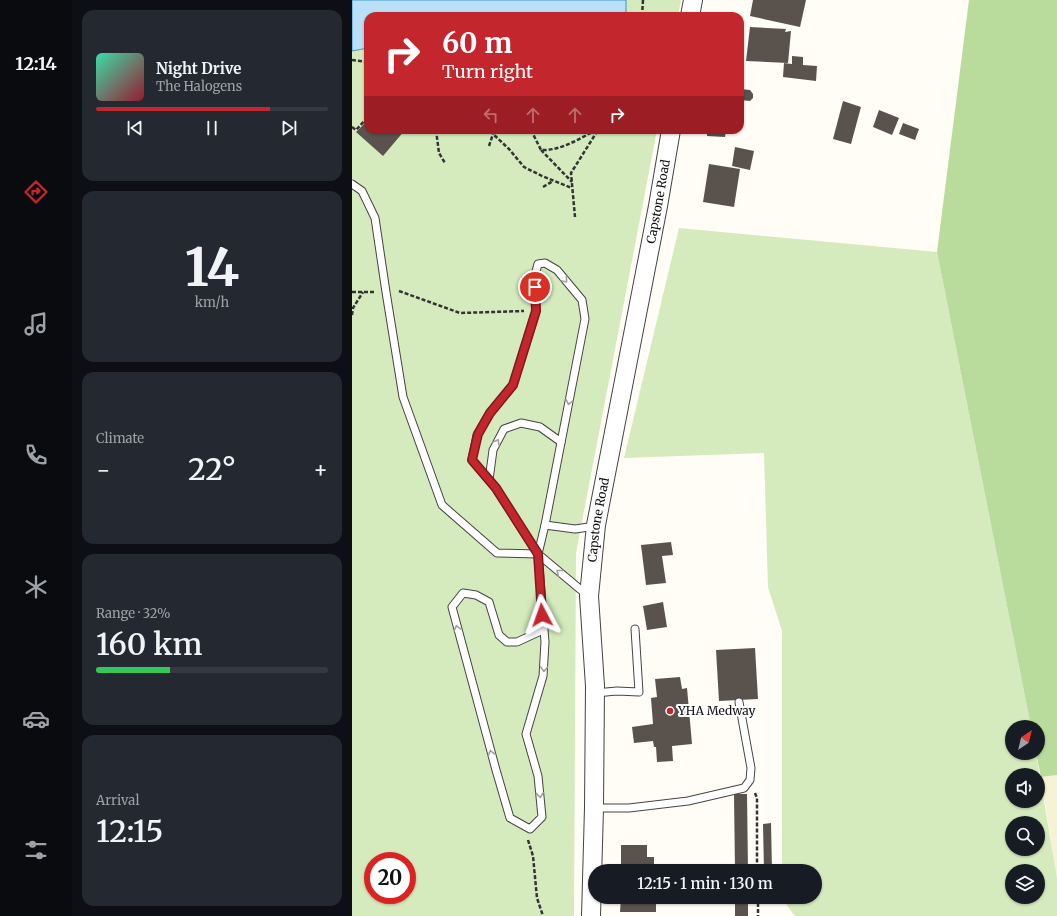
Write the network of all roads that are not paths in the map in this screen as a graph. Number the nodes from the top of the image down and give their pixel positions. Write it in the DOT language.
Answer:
graph roads {
  1 [pos="692,0"];
  2 [pos="690,12"];
  3 [pos="670,134"];
  4 [pos="352,184"];
  5 [pos="562,442"];
  6 [pos="489,480"];
  7 [pos="545,525"];
  8 [pos="596,525"];
  9 [pos="538,554"];
  10 [pos="589,596"];
  11 [pos="635,629"];
  12 [pos="543,630"];
  13 [pos="595,693"];
  14 [pos="739,702"];
  15 [pos="594,808"];
  16 [pos="591,916"];
  1 -- 2 [label="street"];
  3 -- 8 [label="street, Capstone Road"];
  4 -- 9 [label="lane"];
  6 -- 5 [label="lane, one-way"];
  6 -- 5 [label="lane, one-way"];
  5 -- 7 [label="lane"];
  6 -- 9 [label="lane"];
  7 -- 8 [label="lane"];
  7 -- 9 [label="lane"];
  8 -- 10 [label="street, Capstone Road"];
  10 -- 9 [label="lane, one-way"];
  9 -- 12 [label="lane"];
  10 -- 13 [label="street, Capstone Road"];
  11 -- 13 [label="lane"];
  12 -- 12 [label="lane, one-way"];
  13 -- 15 [label="street, Capstone Road"];
  14 -- 15 [label="lane"];
  15 -- 16 [label="street, Capstone Road"];
}
